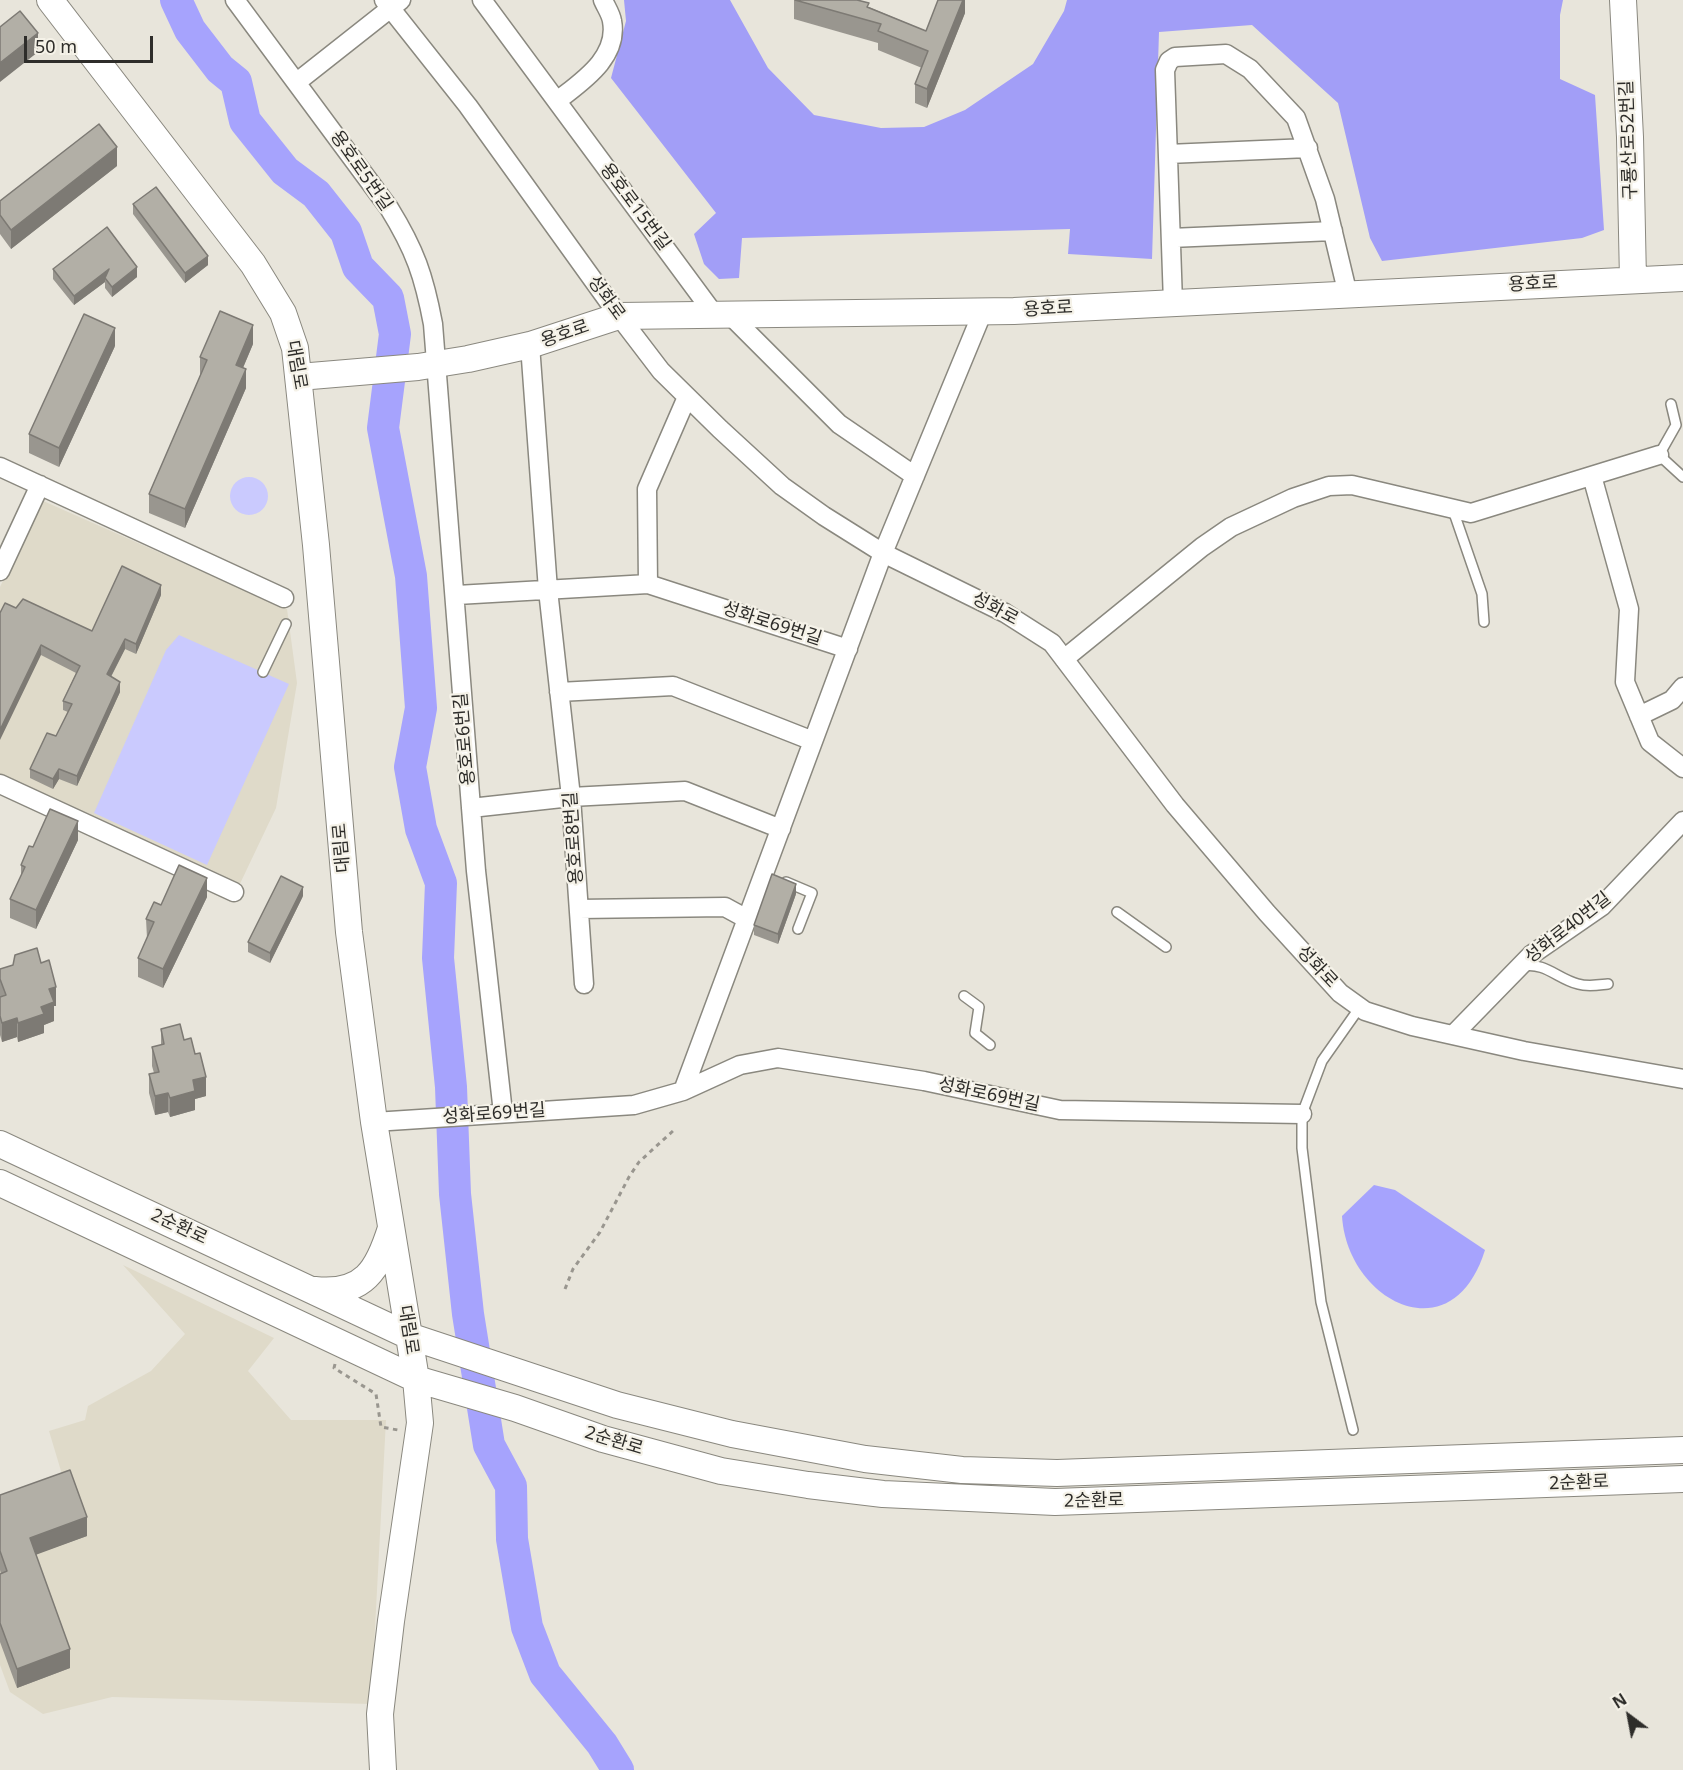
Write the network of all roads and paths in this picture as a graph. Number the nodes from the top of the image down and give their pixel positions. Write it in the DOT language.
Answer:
graph roads {
  1 [pos="50,0"];
  2 [pos="236,0"];
  3 [pos="482,0"];
  4 [pos="603,0"];
  5 [pos="1623,0"];
  6 [pos="392,2"];
  7 [pos="297,82"];
  8 [pos="557,101"];
  9 [pos="1308,148"];
  10 [pos="1168,154"];
  11 [pos="1333,231"];
  12 [pos="1171,238"];
  13 [pos="1683,278"];
  14 [pos="1633,280"];
  15 [pos="1348,295"];
  16 [pos="1173,303"];
  17 [pos="983,311"];
  18 [pos="721,313"];
  19 [pos="618,316"];
  20 [pos="530,345"];
  21 [pos="427,366"];
  22 [pos="300,377"];
  23 [pos="687,397"];
  24 [pos="1671,404"];
  25 [pos="1659,454"];
  26 [pos="0,467"];
  27 [pos="915,476"];
  28 [pos="1592,476"];
  29 [pos="1683,477"];
  30 [pos="40,485"];
  31 [pos="1453,510"];
  32 [pos="883,554"];
  33 [pos="0,571"];
  34 [pos="648,584"];
  35 [pos="548,590"];
  36 [pos="457,595"];
  37 [pos="284,598"];
  38 [pos="1484,622"];
  39 [pos="286,624"];
  40 [pos="848,649"];
  41 [pos="1064,659"];
  42 [pos="263,672"];
  43 [pos="1683,687"];
  44 [pos="559,692"];
  45 [pos="1639,716"];
  46 [pos="813,741"];
  47 [pos="1683,768"];
  48 [pos="0,784"];
  49 [pos="572,797"];
  50 [pos="471,808"];
  51 [pos="1683,821"];
  52 [pos="781,829"];
  53 [pos="764,873"];
  54 [pos="234,892"];
  55 [pos="579,909"];
  56 [pos="1117,912"];
  57 [pos="747,919"];
  58 [pos="798,929"];
  59 [pos="1166,947"];
  60 [pos="1521,966"];
  61 [pos="584,984"];
  62 [pos="1608,984"];
  63 [pos="964,996"];
  64 [pos="1359,1007"];
  65 [pos="1453,1035"];
  66 [pos="990,1045"];
  67 [pos="1683,1079"];
  68 [pos="683,1090"];
  69 [pos="503,1113"];
  70 [pos="1302,1114"];
  71 [pos="374,1122"];
  72 [pos="674,1130"];
  73 [pos="0,1144"];
  74 [pos="0,1183"];
  75 [pos="392,1225"];
  76 [pos="311,1289"];
  77 [pos="565,1289"];
  78 [pos="409,1336"];
  79 [pos="341,1346"];
  80 [pos="416,1379"];
  81 [pos="1353,1430"];
  82 [pos="419,1434"];
  83 [pos="1683,1450"];
  84 [pos="1683,1479"];
  85 [pos="383,1770"];
  1 -- 22 [label="street, 대림로"];
  2 -- 7 [label="street, 용호로5번길"];
  3 -- 8 [label="street, 용호로15번길"];
  4 -- 8 [label="street"];
  5 -- 14 [label="street, 구룡산로52번길"];
  6 -- 7 [label="street"];
  6 -- 19 [label="street, 성화로"];
  7 -- 21 [label="street, 용호로5번길"];
  8 -- 18 [label="street, 용호로15번길"];
  9 -- 10 [label="street"];
  9 -- 10 [label="street"];
  9 -- 11 [label="street"];
  10 -- 12 [label="street"];
  11 -- 12 [label="street"];
  11 -- 15 [label="street"];
  12 -- 16 [label="street"];
  13 -- 14 [label="street, 용호로"];
  14 -- 15 [label="street, 용호로"];
  15 -- 16 [label="street, 용호로"];
  16 -- 17 [label="street, 용호로"];
  17 -- 18 [label="street, 용호로"];
  17 -- 27 [label="street"];
  18 -- 19 [label="street, 용호로"];
  18 -- 27 [label="street, 용호로15번길"];
  19 -- 20 [label="street, 용호로"];
  19 -- 23 [label="street, 성화로"];
  20 -- 21 [label="street, 용호로"];
  20 -- 35 [label="street, 용호로8번길"];
  21 -- 22 [label="street, 용호로"];
  21 -- 50 [label="street, 용호로6번길"];
  22 -- 71 [label="street, 대림로"];
  23 -- 32 [label="street, 성화로"];
  23 -- 34 [label="street"];
  24 -- 25 [label="lane"];
  25 -- 28 [label="street"];
  25 -- 29 [label="lane"];
  26 -- 30 [label="street"];
  27 -- 32 [label="street"];
  28 -- 31 [label="street"];
  28 -- 45 [label="street"];
  30 -- 33 [label="street"];
  30 -- 37 [label="street"];
  31 -- 38 [label="lane"];
  31 -- 41 [label="street"];
  32 -- 40 [label="street"];
  32 -- 41 [label="street, 성화로"];
  34 -- 35 [label="street"];
  34 -- 40 [label="street, 성화로69번길"];
  35 -- 36 [label="street"];
  35 -- 44 [label="street, 용호로8번길"];
  39 -- 42 [label="lane"];
  40 -- 46 [label="street"];
  41 -- 64 [label="street, 성화로"];
  43 -- 45 [label="street"];
  44 -- 46 [label="street"];
  44 -- 49 [label="street, 용호로8번길"];
  45 -- 47 [label="street"];
  46 -- 52 [label="street"];
  48 -- 54 [label="street"];
  49 -- 50 [label="street"];
  49 -- 52 [label="street"];
  49 -- 55 [label="street, 용호로8번길"];
  50 -- 69 [label="street, 용호로6번길"];
  51 -- 60 [label="street, 성화로40번길"];
  52 -- 53 [label="street"];
  53 -- 57 [label="street"];
  53 -- 58 [label="lane"];
  55 -- 57 [label="street"];
  55 -- 61 [label="street, 용호로8번길"];
  56 -- 59 [label="lane"];
  57 -- 68 [label="street"];
  60 -- 62 [label="lane"];
  60 -- 65 [label="street, 성화로40번길"];
  63 -- 66 [label="lane"];
  64 -- 65 [label="street, 성화로"];
  64 -- 70 [label="lane"];
  65 -- 67 [label="street, 성화로"];
  68 -- 69 [label="street, 성화로69번길"];
  68 -- 70 [label="street, 성화로69번길"];
  69 -- 71 [label="street, 성화로69번길"];
  70 -- 81 [label="lane"];
  71 -- 75 [label="street, 대림로"];
  72 -- 77 [label="path"];
  73 -- 76 [label="street, 2순환로"];
  74 -- 79 [label="street, 2순환로"];
  75 -- 76 [label="street"];
  75 -- 78 [label="street, 대림로"];
  76 -- 78 [label="street, 2순환로"];
  78 -- 80 [label="street, 대림로"];
  78 -- 83 [label="street, 2순환로"];
  79 -- 80 [label="street, 2순환로"];
  79 -- 82 [label="path"];
  80 -- 82 [label="street, 대림로"];
  80 -- 84 [label="street, 2순환로"];
  82 -- 85 [label="street, 대림로"];
}
